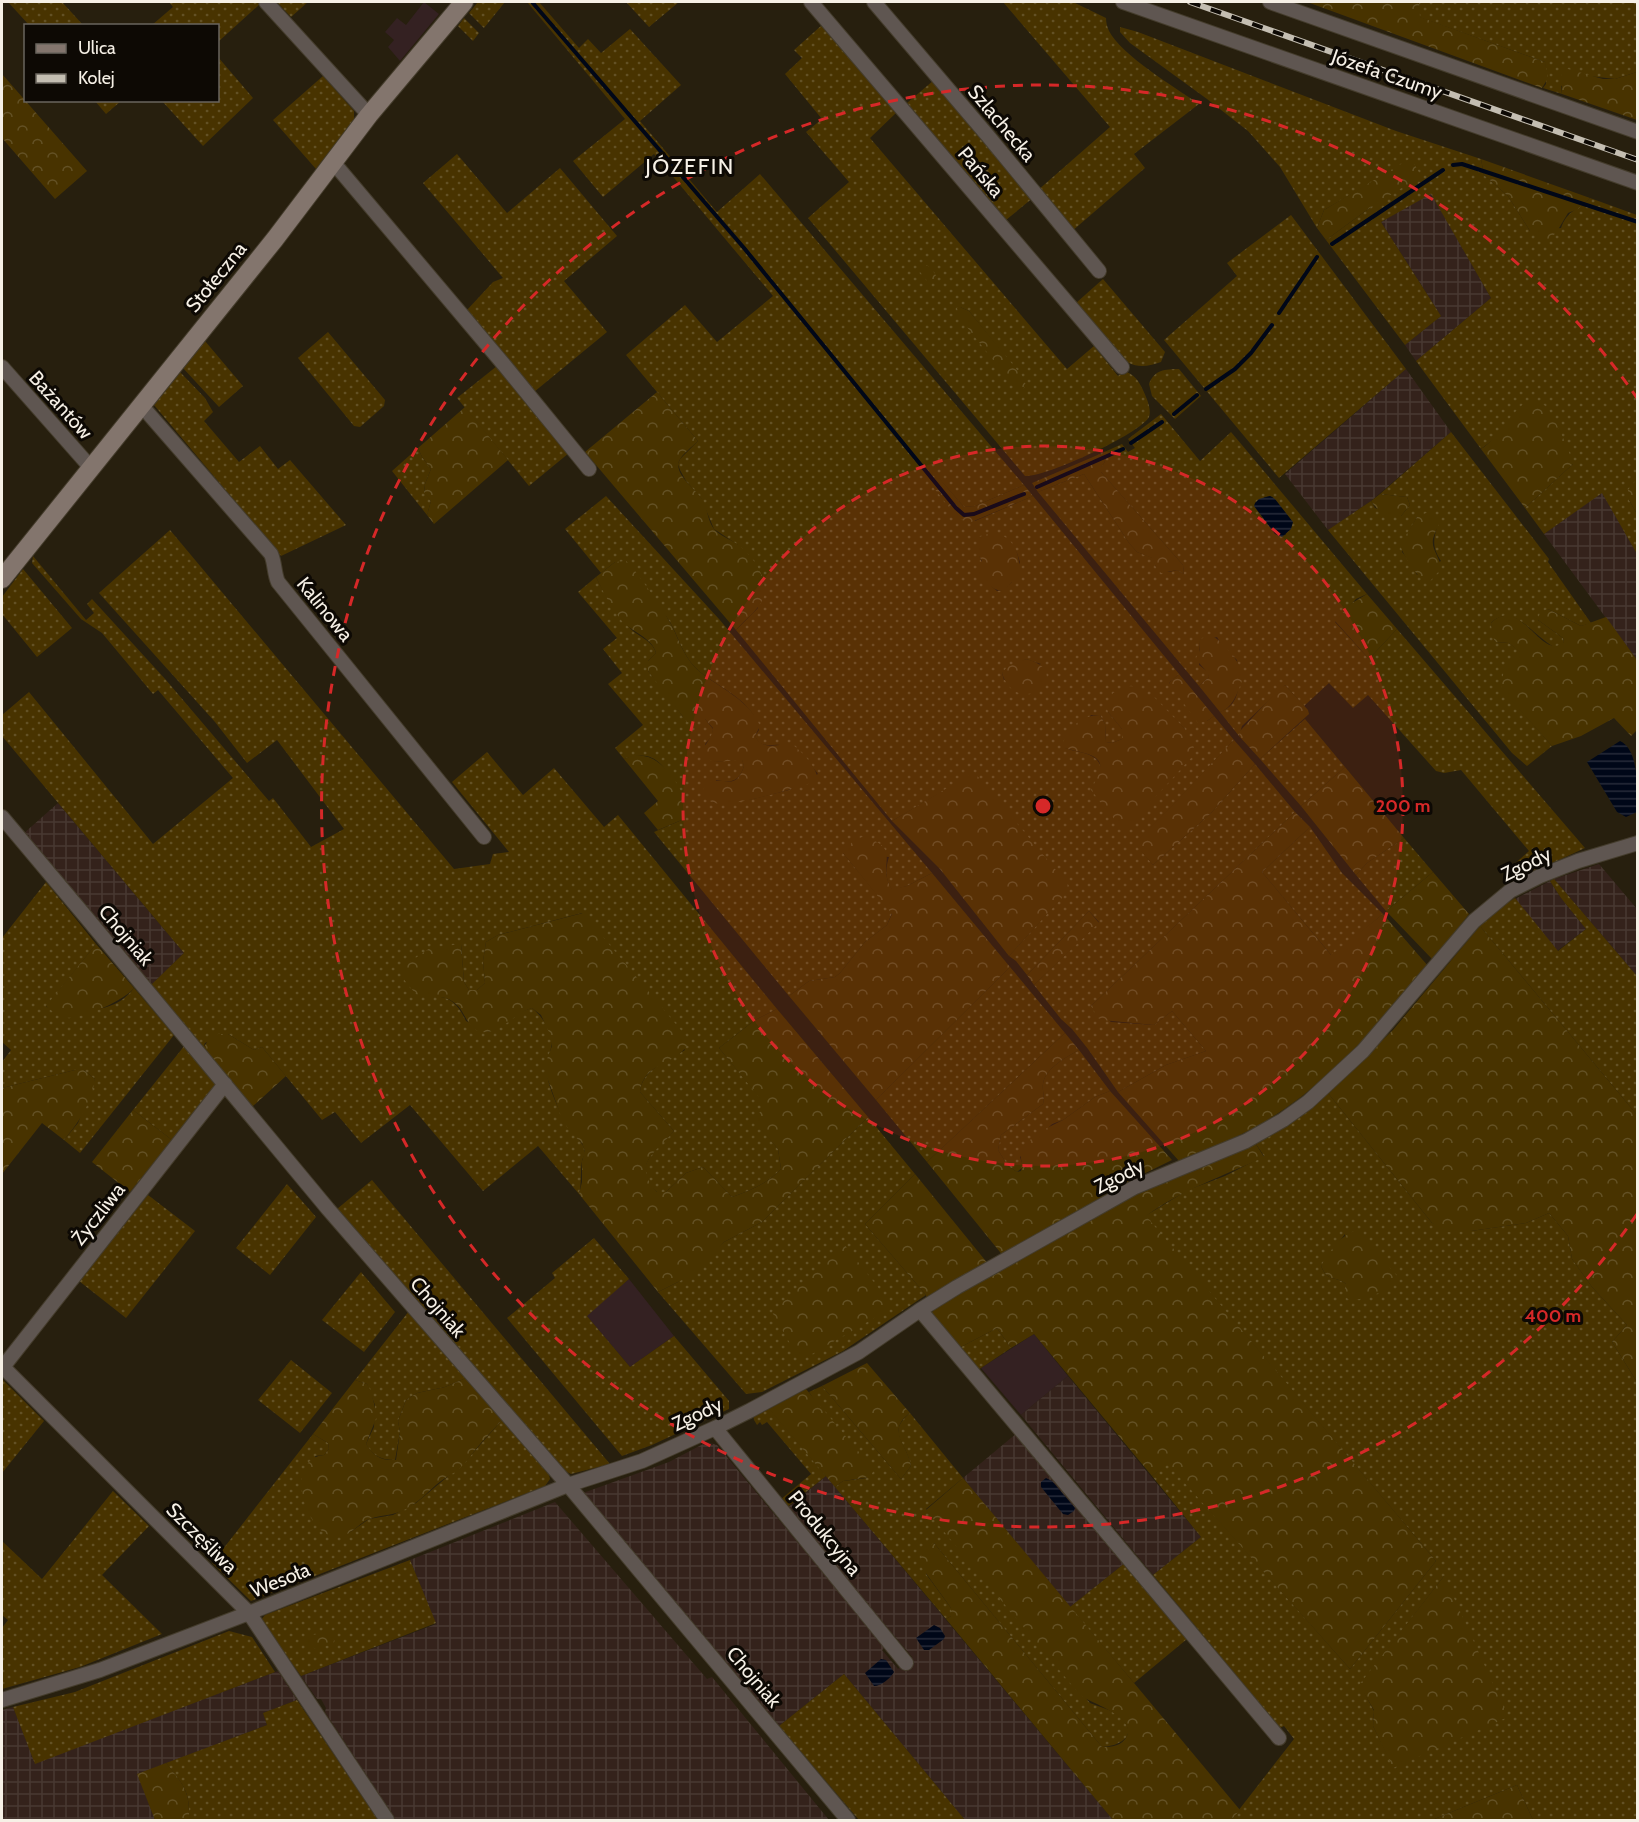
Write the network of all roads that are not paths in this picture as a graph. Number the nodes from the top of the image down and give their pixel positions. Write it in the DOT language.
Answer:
graph roads {
  1 [pos="267,2"];
  2 [pos="464,2"];
  3 [pos="811,2"];
  4 [pos="874,2"];
  5 [pos="1123,2"];
  6 [pos="1270,2"];
  7 [pos="369,115"];
  8 [pos="1638,132"];
  9 [pos="333,162"];
  10 [pos="1638,183"];
  11 [pos="1099,271"];
  12 [pos="2,367"];
  13 [pos="1122,367"];
  14 [pos="141,405"];
  15 [pos="92,469"];
  16 [pos="589,469"];
  17 [pos="2,579"];
  18 [pos="2,817"];
  19 [pos="484,837"];
  20 [pos="1638,843"];
  21 [pos="225,1084"];
  22 [pos="920,1310"];
  23 [pos="2,1367"];
  24 [pos="715,1428"];
  25 [pos="568,1485"];
  26 [pos="249,1613"];
  27 [pos="906,1663"];
  28 [pos="2,1700"];
  29 [pos="1279,1738"];
  30 [pos="387,1821"];
  31 [pos="848,1821"];
  1 -- 7 [label="street"];
  2 -- 7 [label="street, Stołeczna"];
  3 -- 13 [label="street, Pańska"];
  4 -- 11 [label="street, Szlachecka"];
  5 -- 10 [label="street, Józefa Czumy"];
  6 -- 8 [label="street"];
  7 -- 9 [label="street, Stołeczna"];
  9 -- 14 [label="street, Stołeczna"];
  9 -- 16 [label="street"];
  12 -- 15 [label="street, Bażantów"];
  14 -- 15 [label="street, Stołeczna"];
  14 -- 19 [label="street, Kalinowa"];
  15 -- 17 [label="street, Stołeczna"];
  18 -- 21 [label="street, Chojniak"];
  20 -- 22 [label="street, Zgody"];
  21 -- 23 [label="street, Życzliwa"];
  21 -- 25 [label="street, Chojniak"];
  22 -- 24 [label="street, Zgody"];
  22 -- 29 [label="street"];
  23 -- 26 [label="street, Szczęśliwa"];
  24 -- 25 [label="street, Zgody"];
  24 -- 27 [label="street, Produkcyjna"];
  25 -- 26 [label="street, Wesoła"];
  25 -- 31 [label="street, Chojniak"];
  26 -- 28 [label="street, Wesoła"];
  26 -- 30 [label="street, Szczęśliwa"];
}
